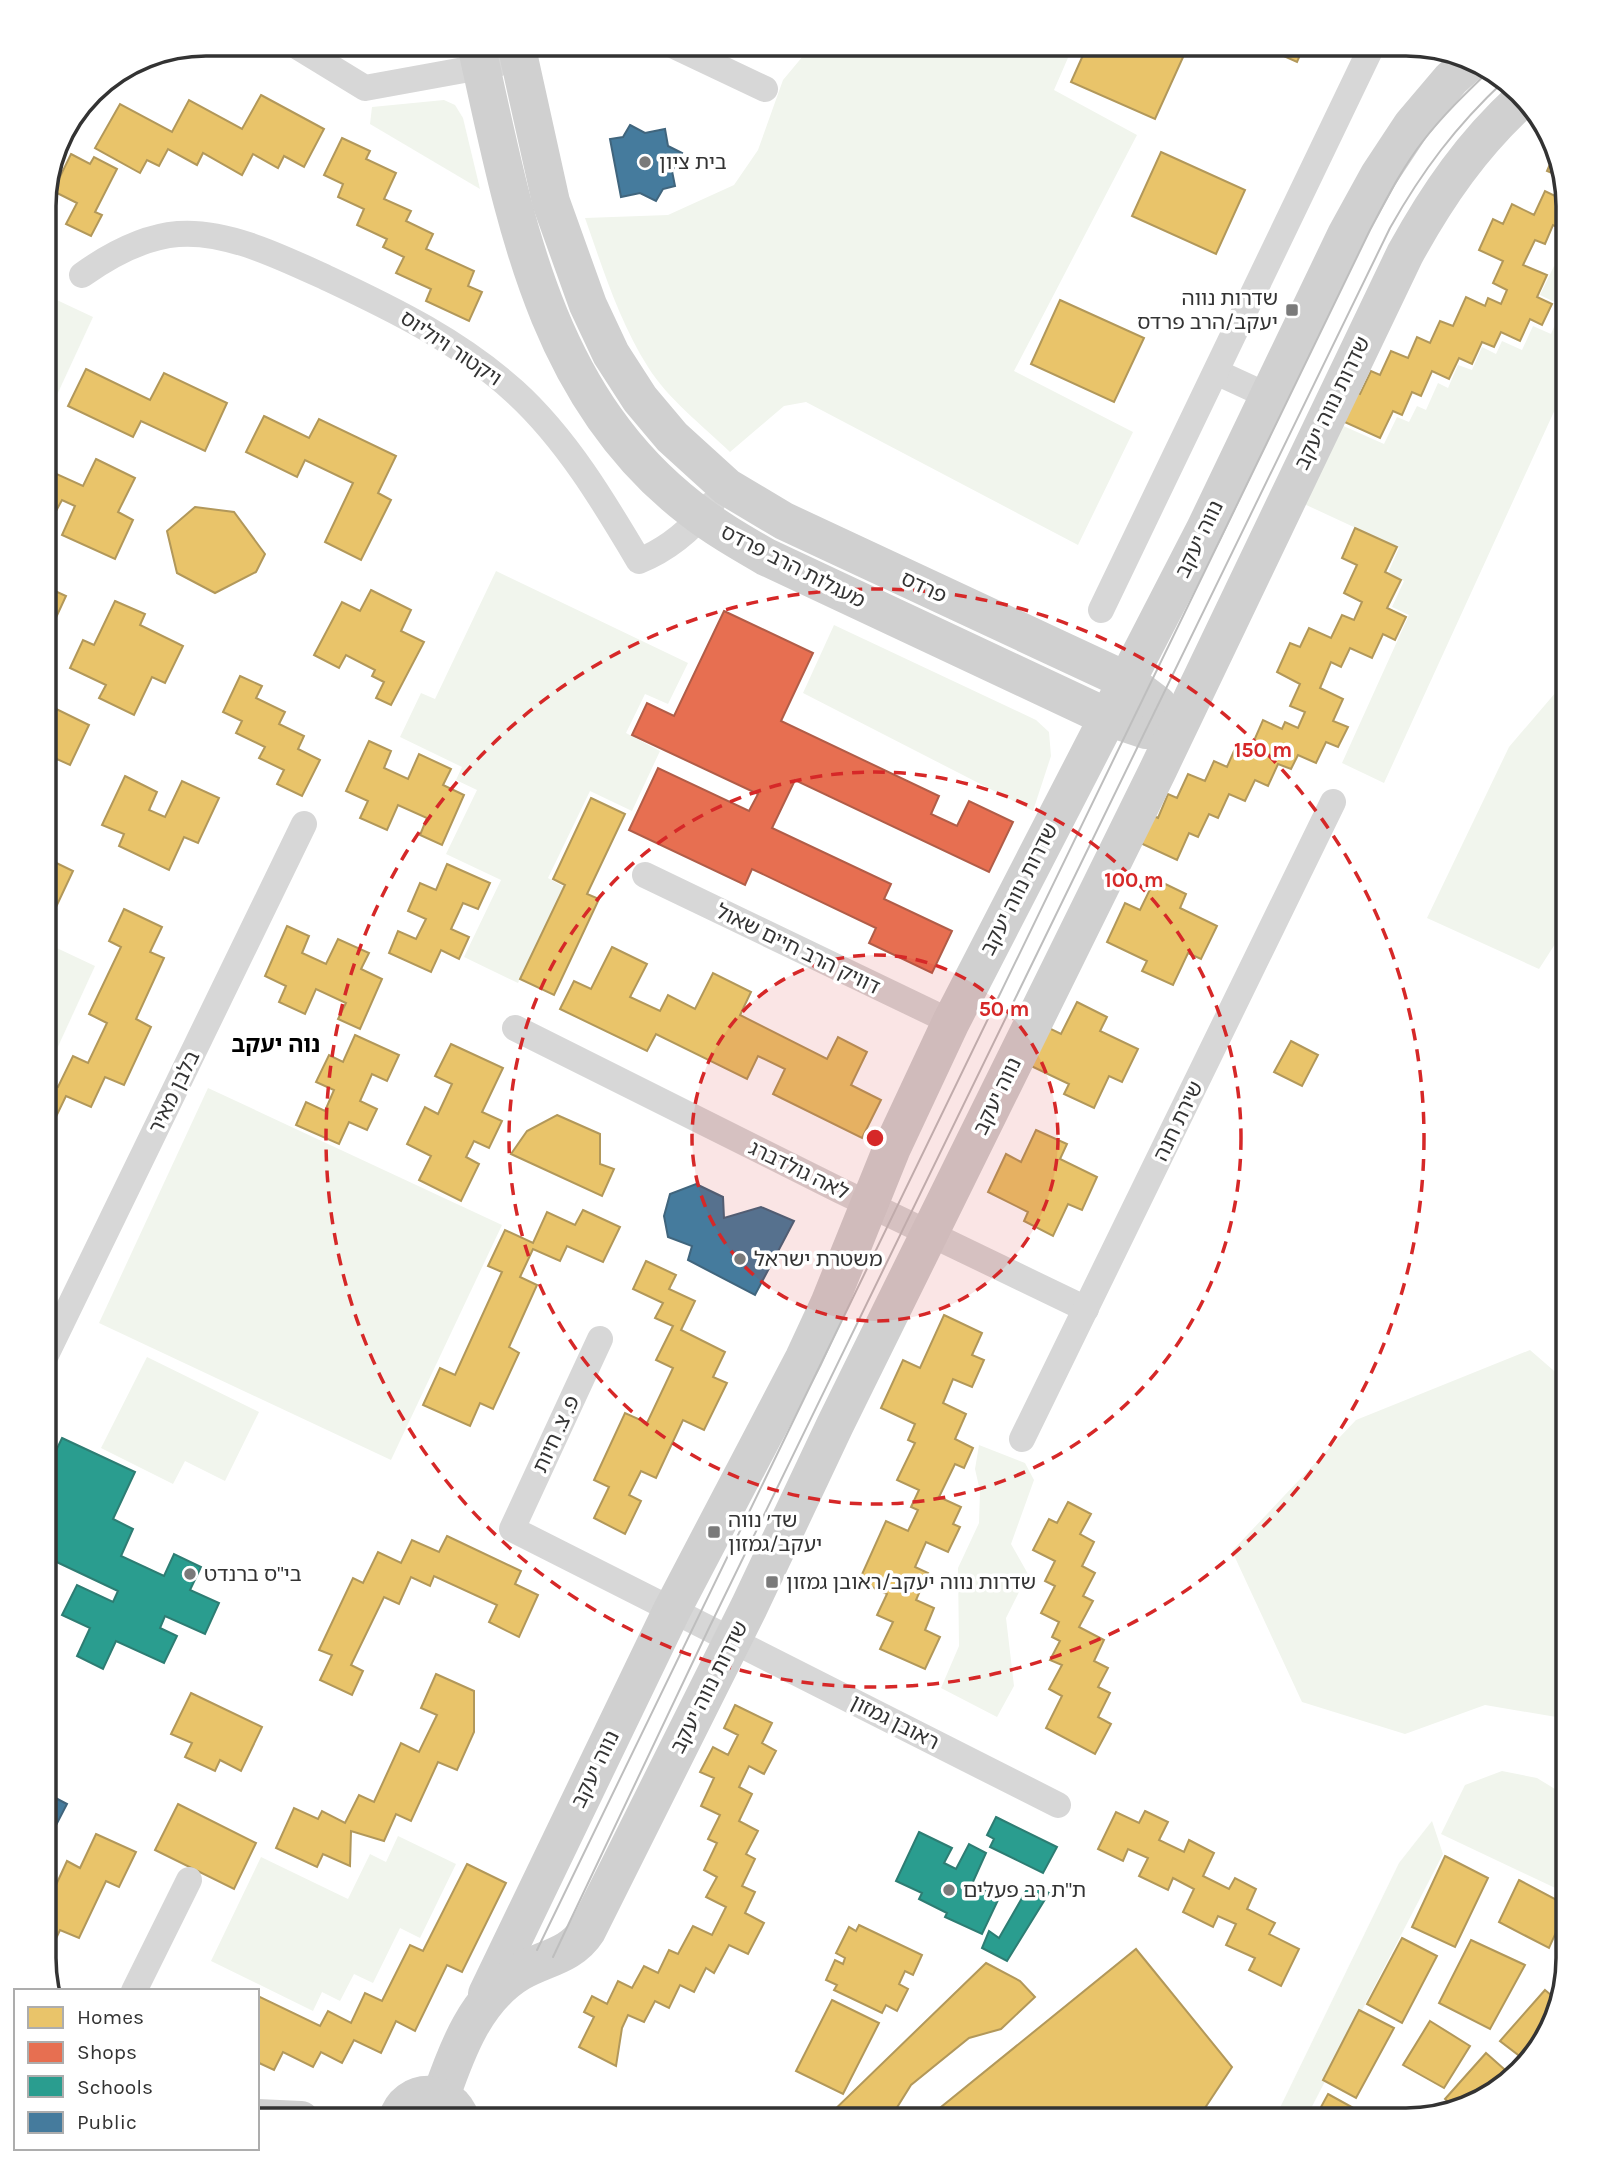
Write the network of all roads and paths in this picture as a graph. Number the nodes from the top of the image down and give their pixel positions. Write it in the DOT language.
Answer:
graph roads {
  1 [pos="313,56"];
  2 [pos="478,56"];
  3 [pos="519,56"];
  4 [pos="695,56"];
  5 [pos="1367,56"];
  6 [pos="1464,68"];
  7 [pos="765,89"];
  8 [pos="1516,105"];
  9 [pos="82,275"];
  10 [pos="1216,372"];
  11 [pos="1268,396"];
  12 [pos="727,487"];
  13 [pos="702,517"];
  14 [pos="1101,610"];
  15 [pos="1125,680"];
  16 [pos="1107,717"];
  17 [pos="1176,731"];
  18 [pos="1333,802"];
  19 [pos="304,824"];
  20 [pos="645,875"];
  21 [pos="951,1022"];
  22 [pos="515,1028"];
  23 [pos="869,1205"];
  24 [pos="929,1234"];
  25 [pos="1086,1309"];
  26 [pos="56,1334"];
  27 [pos="600,1339"];
  28 [pos="1023,1439"];
  29 [pos="512,1529"];
  30 [pos="673,1610"];
  31 [pos="732,1640"];
  32 [pos="1058,1804"];
  33 [pos="189,1880"];
  34 [pos="135,1989"];
  35 [pos="480,2008"];
  36 [pos="401,2108"];
  37 [pos="451,2108"];
  1 -- 2 [label="street"];
  2 -- 13 [label="street, מעגלות הרב פרדס"];
  3 -- 12 [label="street"];
  4 -- 7 [label="street"];
  5 -- 10 [label="street"];
  6 -- 11 [label="street"];
  8 -- 17 [label="street, שדרות נווה יעקב"];
  9 -- 13 [label="street, ויקטור ויוליוס"];
  10 -- 11 [label="street"];
  10 -- 14 [label="street"];
  11 -- 15 [label="street, נווה יעקב"];
  12 -- 13 [label="street, ויקטור ויוליוס"];
  12 -- 15 [label="street, פרדס"];
  13 -- 16 [label="street, מעגלות הרב פרדס"];
  15 -- 16 [label="street, שדרות נווה יעקב"];
  15 -- 17 [label="street"];
  16 -- 17 [label="street, מעגלות הרב פרדס"];
  16 -- 21 [label="street, שדרות נווה יעקב"];
  17 -- 24 [label="street, נווה יעקב"];
  18 -- 25 [label="street, שירת חנה"];
  19 -- 26 [label="street, בלבן מאיר"];
  20 -- 21 [label="street, דוויק הרב חיים שאול"];
  21 -- 23 [label="street"];
  22 -- 23 [label="street, לאה גולדברג"];
  23 -- 24 [label="street, לאה גולדברג"];
  23 -- 30 [label="street, נווה יעקב"];
  24 -- 25 [label="street, לאה גולדברג"];
  24 -- 31 [label="street, שדרות נווה יעקב"];
  25 -- 28 [label="street, שירת חנה"];
  27 -- 29 [label="street, פ. צ. חיות"];
  29 -- 30 [label="street, ראובן גמזון"];
  30 -- 31 [label="street, ראובן גמזון"];
  30 -- 35 [label="street, נווה יעקב"];
  31 -- 32 [label="street, ראובן גמזון"];
  31 -- 35 [label="street, שדרות נווה יעקב"];
  33 -- 34 [label="street"];
  35 -- 37 [label="street, שדרות נווה יעקב"];
  36 -- 37 [label="street"];
}
